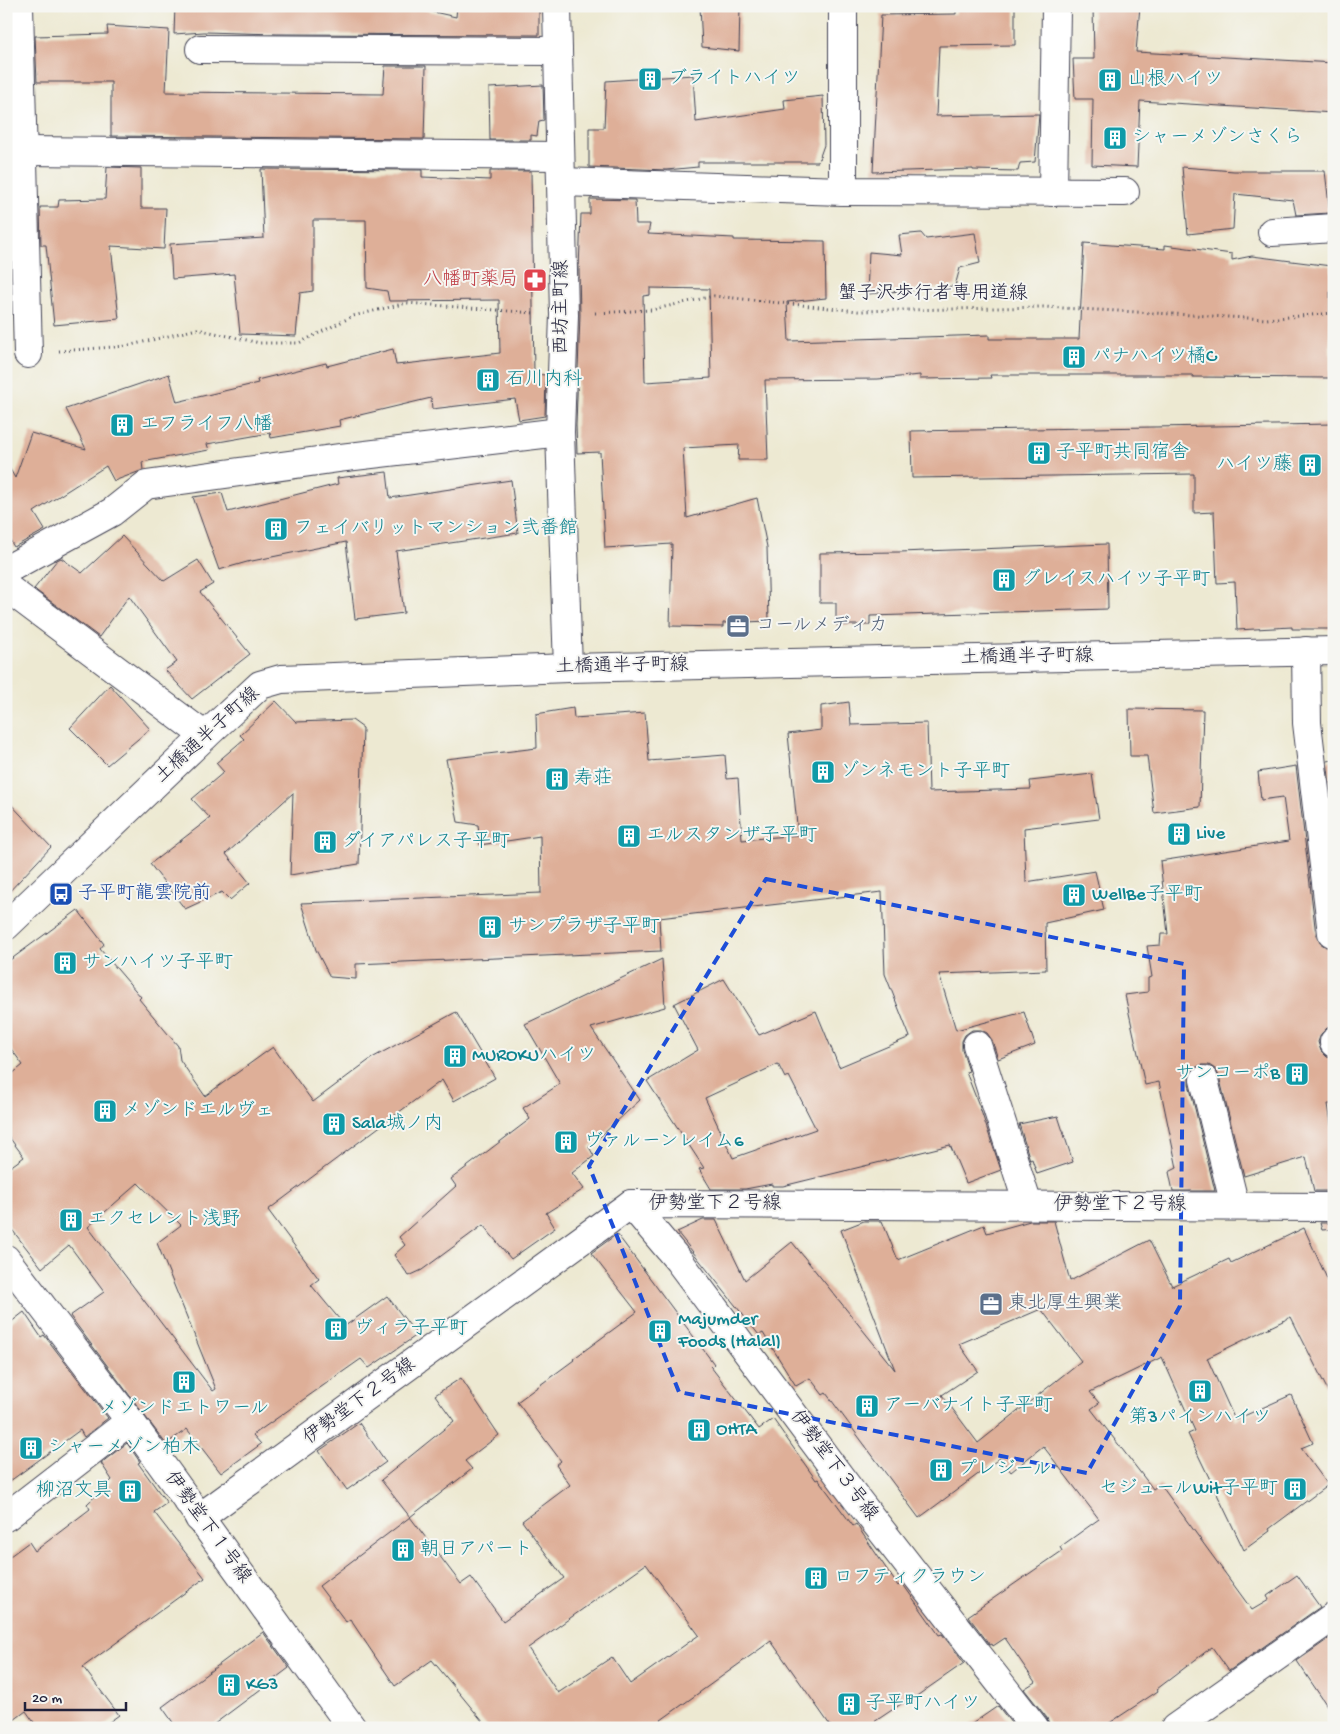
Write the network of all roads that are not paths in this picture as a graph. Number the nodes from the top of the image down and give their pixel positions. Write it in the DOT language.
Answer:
graph roads {
  1 [pos="19,6"];
  2 [pos="557,6"];
  3 [pos="842,6"];
  4 [pos="1056,8"];
  5 [pos="200,49"];
  6 [pos="558,51"];
  7 [pos="23,151"];
  8 [pos="561,169"];
  9 [pos="843,191"];
  10 [pos="1053,192"];
  11 [pos="1125,192"];
  12 [pos="1334,228"];
  13 [pos="1272,232"];
  14 [pos="28,354"];
  15 [pos="560,432"];
  16 [pos="6,570"];
  17 [pos="6,587"];
  18 [pos="1306,651"];
  19 [pos="1334,651"];
  20 [pos="568,668"];
  21 [pos="205,736"];
  22 [pos="6,926"];
  23 [pos="1332,933"];
  24 [pos="977,1045"];
  25 [pos="1204,1080"];
  26 [pos="632,1204"];
  27 [pos="1028,1205"];
  28 [pos="1235,1206"];
  29 [pos="1334,1207"];
  30 [pos="7,1262"];
  31 [pos="130,1421"];
  32 [pos="6,1518"];
  33 [pos="199,1518"];
  34 [pos="1334,1616"];
  35 [pos="352,1728"];
  36 [pos="1035,1728"];
  37 [pos="1175,1728"];
  1 -- 7 [label="street"];
  2 -- 6 [label="street, 西坊主町線"];
  3 -- 9 [label="street"];
  4 -- 10 [label="street"];
  5 -- 6 [label="street"];
  6 -- 8 [label="street, 西坊主町線"];
  7 -- 8 [label="street"];
  7 -- 14 [label="street"];
  8 -- 9 [label="street"];
  8 -- 15 [label="street, 西坊主町線"];
  9 -- 10 [label="street"];
  10 -- 11 [label="street"];
  12 -- 13 [label="street"];
  15 -- 16 [label="street"];
  15 -- 20 [label="street, 西坊主町線"];
  17 -- 21 [label="street"];
  18 -- 19 [label="street, 土橋通半子町線"];
  18 -- 20 [label="street, 土橋通半子町線"];
  18 -- 23 [label="street"];
  20 -- 21 [label="street, 土橋通半子町線"];
  21 -- 22 [label="street, 土橋通半子町線"];
  24 -- 27 [label="street"];
  25 -- 28 [label="street"];
  26 -- 27 [label="street, 伊勢堂下２号線"];
  26 -- 33 [label="street, 伊勢堂下２号線"];
  26 -- 36 [label="street, 伊勢堂下３号線"];
  27 -- 28 [label="street, 伊勢堂下２号線"];
  28 -- 29 [label="street, 伊勢堂下２号線"];
  30 -- 31 [label="street, 伊勢堂下１号線"];
  31 -- 32 [label="street"];
  31 -- 33 [label="street, 伊勢堂下１号線"];
  33 -- 35 [label="street, 伊勢堂下１号線"];
  34 -- 37 [label="street"];
}
